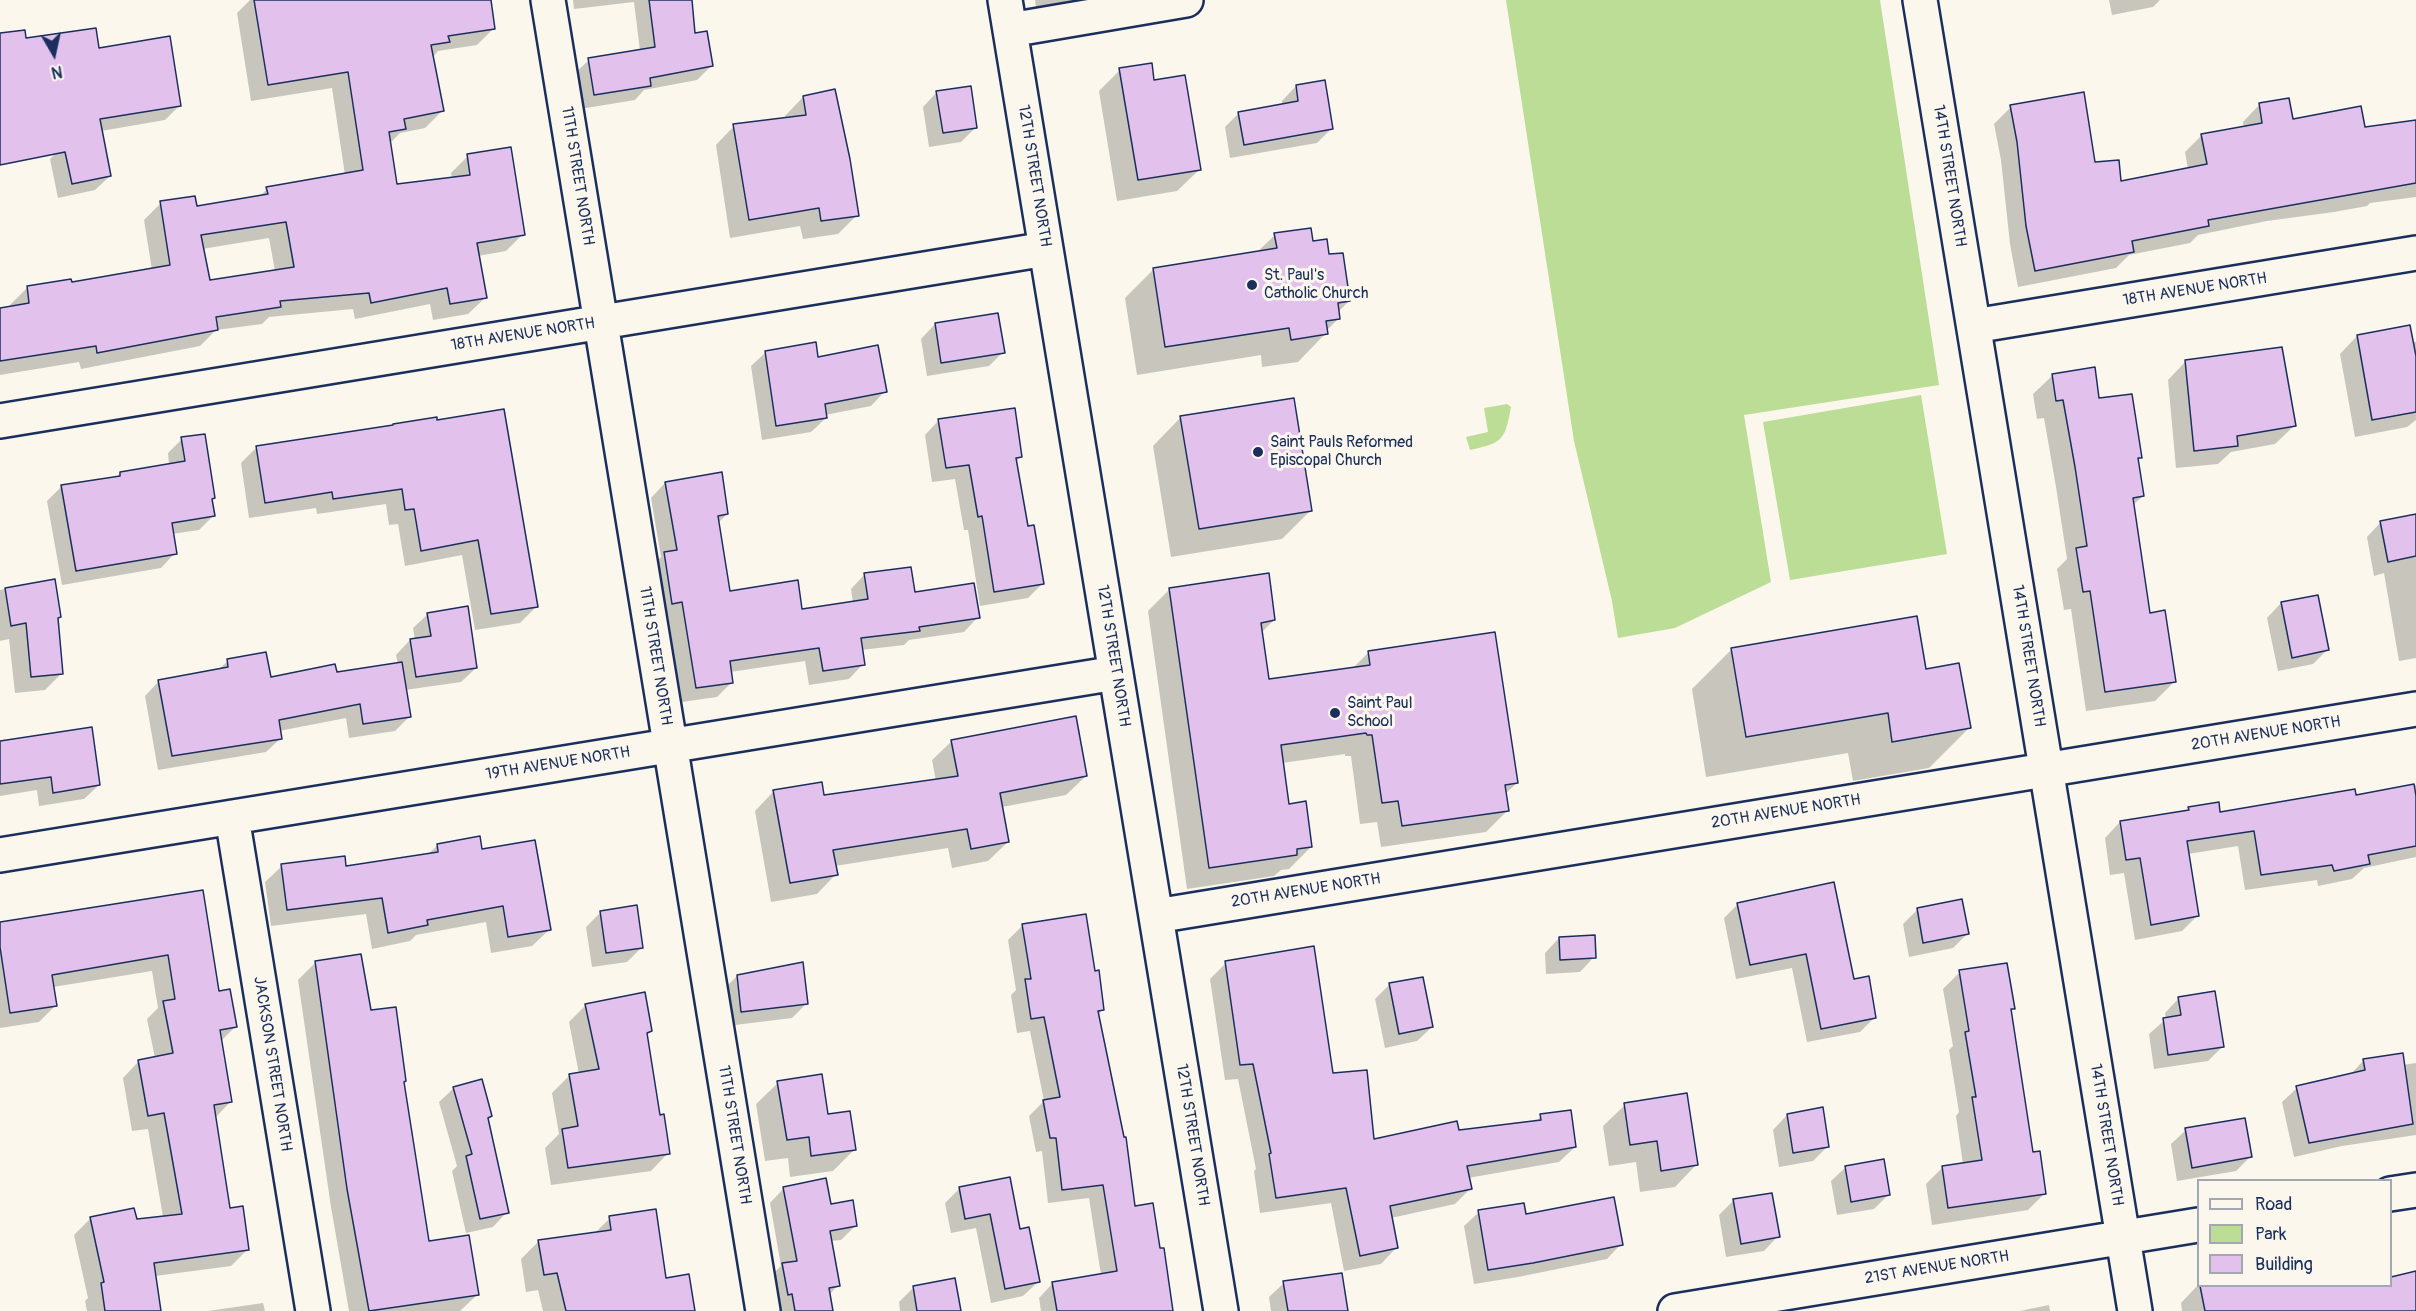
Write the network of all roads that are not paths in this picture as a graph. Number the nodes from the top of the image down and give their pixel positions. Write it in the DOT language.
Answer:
graph roads {
  1 [pos="548,0"];
  2 [pos="1186,0"];
  3 [pos="1920,0"];
  4 [pos="1008,15"];
  5 [pos="1046,249"];
  6 [pos="2416,254"];
  7 [pos="601,322"];
  8 [pos="1974,326"];
  9 [pos="0,421"];
  10 [pos="1116,673"];
  11 [pos="2416,709"];
  12 [pos="670,746"];
  13 [pos="2046,770"];
  14 [pos="232,817"];
  15 [pos="0,855"];
  16 [pos="1156,916"];
  17 [pos="2416,1190"];
  18 [pos="2392,1194"];
  19 [pos="2197,1225"];
  20 [pos="2123,1238"];
  21 [pos="313,1311"];
  22 [pos="763,1311"];
  23 [pos="1221,1311"];
  24 [pos="1676,1311"];
  25 [pos="2135,1311"];
  1 -- 7 [label="street, 11TH STREET NORTH"];
  2 -- 4 [label="street"];
  3 -- 8 [label="street, 14TH STREET NORTH"];
  4 -- 5 [label="street, 12TH STREET NORTH"];
  5 -- 7 [label="street, 18TH AVENUE NORTH"];
  5 -- 10 [label="street, 12TH STREET NORTH"];
  6 -- 8 [label="street, 18TH AVENUE NORTH"];
  7 -- 9 [label="street, 18TH AVENUE NORTH"];
  7 -- 12 [label="street, 11TH STREET NORTH"];
  8 -- 13 [label="street, 14TH STREET NORTH"];
  10 -- 12 [label="street, 19TH AVENUE NORTH"];
  10 -- 16 [label="street, 12TH STREET NORTH"];
  11 -- 13 [label="street, 20TH AVENUE NORTH"];
  12 -- 14 [label="street, 19TH AVENUE NORTH"];
  12 -- 22 [label="street, 11TH STREET NORTH"];
  13 -- 16 [label="street, 20TH AVENUE NORTH"];
  13 -- 20 [label="street, 14TH STREET NORTH"];
  14 -- 15 [label="street, 19TH AVENUE NORTH"];
  14 -- 21 [label="street, JACKSON STREET NORTH"];
  16 -- 23 [label="street, 12TH STREET NORTH"];
  17 -- 18 [label="street"];
  19 -- 20 [label="street, 21ST AVENUE NORTH"];
  20 -- 24 [label="street, 21ST AVENUE NORTH"];
  20 -- 25 [label="street, 14TH STREET NORTH"];
}
